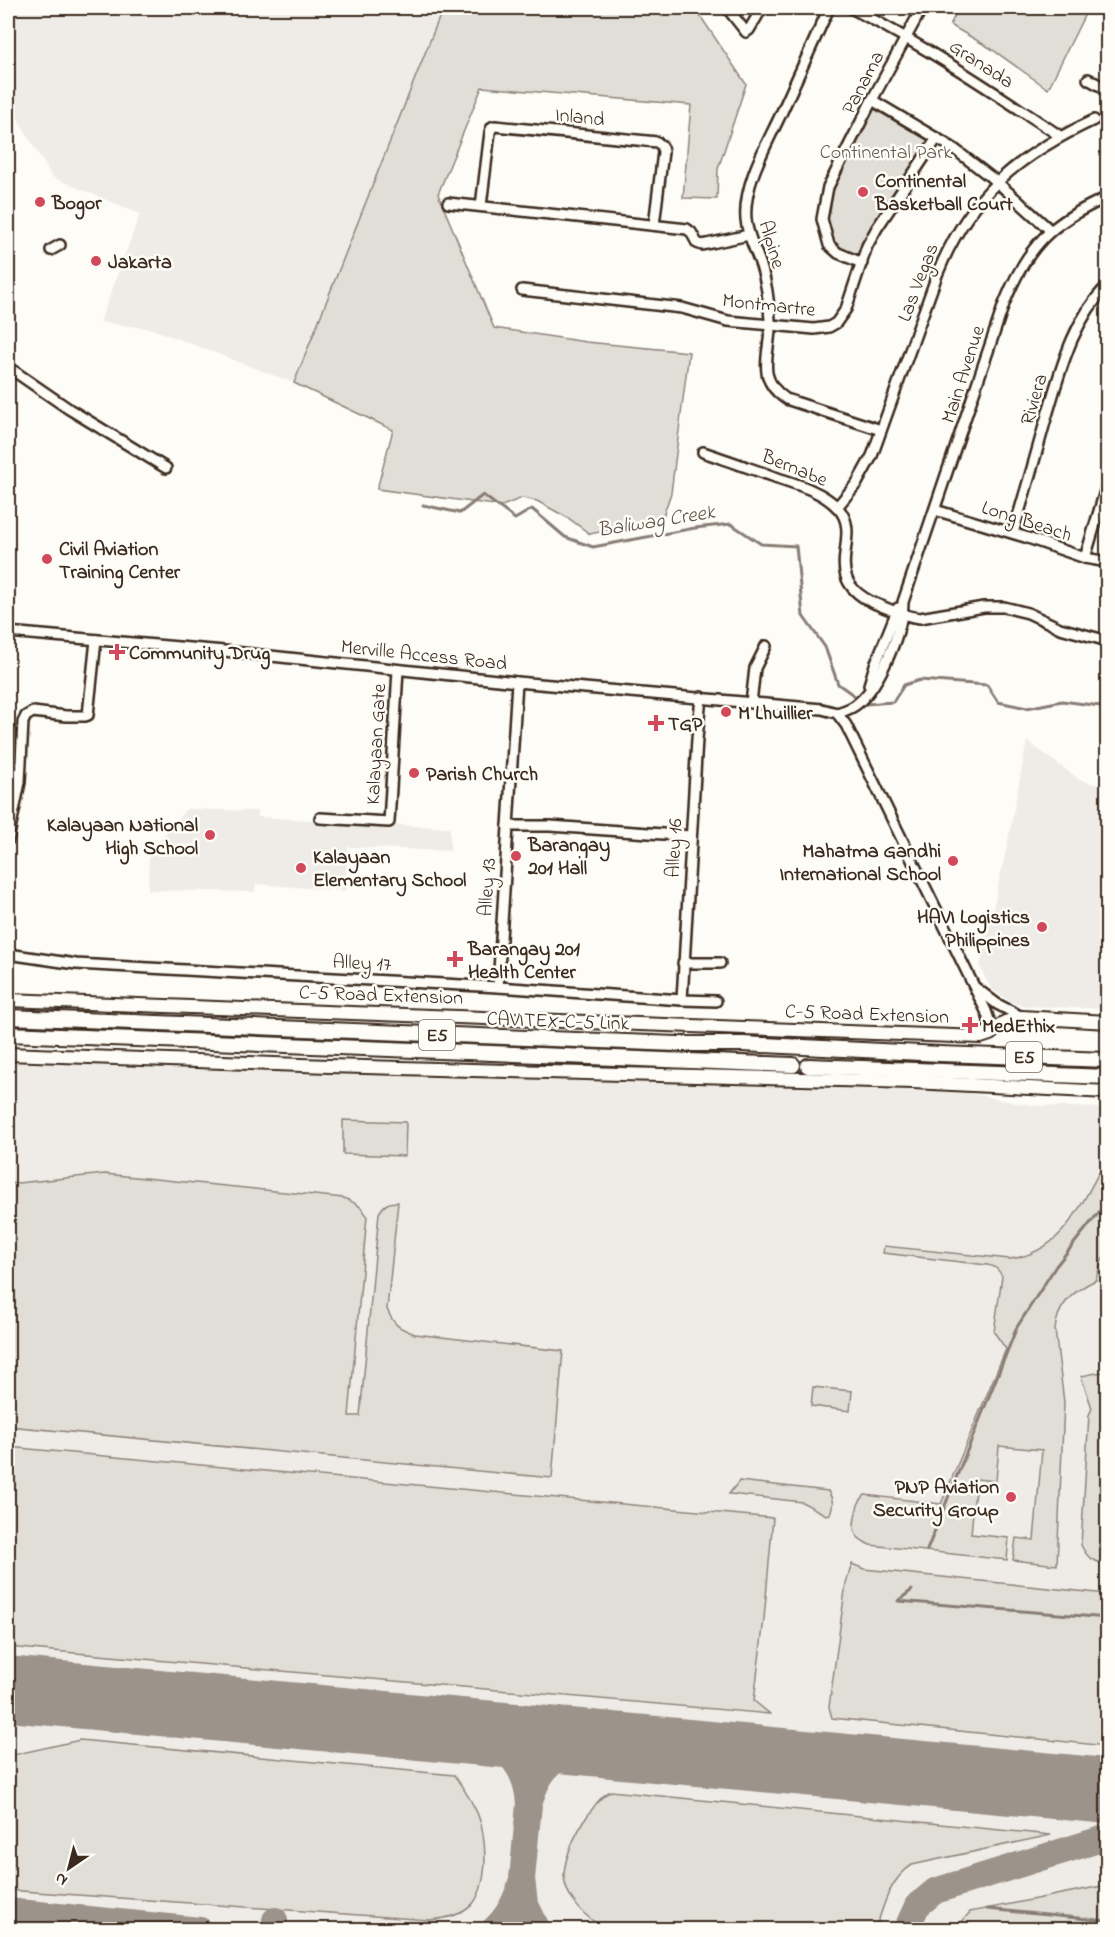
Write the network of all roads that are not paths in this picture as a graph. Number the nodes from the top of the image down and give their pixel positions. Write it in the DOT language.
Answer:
graph roads {
  1 [pos="727,8"];
  2 [pos="762,8"];
  3 [pos="829,8"];
  4 [pos="851,8"];
  5 [pos="922,8"];
  6 [pos="907,37"];
  7 [pos="1088,79"];
  8 [pos="1107,90"];
  9 [pos="872,100"];
  10 [pos="1094,120"];
  11 [pos="1060,136"];
  12 [pos="937,138"];
  13 [pos="997,182"];
  14 [pos="1107,196"];
  15 [pos="448,203"];
  16 [pos="481,206"];
  17 [pos="654,225"];
  18 [pos="1050,230"];
  19 [pos="749,235"];
  20 [pos="60,245"];
  21 [pos="51,250"];
  22 [pos="861,263"];
  23 [pos="1107,285"];
  24 [pos="522,290"];
  25 [pos="770,324"];
  26 [pos="8,367"];
  27 [pos="881,430"];
  28 [pos="704,452"];
  29 [pos="166,468"];
  30 [pos="1107,485"];
  31 [pos="837,507"];
  32 [pos="935,510"];
  33 [pos="1013,533"];
  34 [pos="1085,558"];
  35 [pos="1107,562"];
  36 [pos="899,613"];
  37 [pos="8,632"];
  38 [pos="96,640"];
  39 [pos="1107,641"];
  40 [pos="766,646"];
  41 [pos="398,670"];
  42 [pos="517,682"];
  43 [pos="701,698"];
  44 [pos="751,703"];
  45 [pos="837,714"];
  46 [pos="320,818"];
  47 [pos="508,826"];
  48 [pos="691,836"];
  49 [pos="8,840"];
  50 [pos="8,954"];
  51 [pos="683,963"];
  52 [pos="720,963"];
  53 [pos="974,986"];
  54 [pos="498,987"];
  55 [pos="8,1000"];
  56 [pos="682,1000"];
  57 [pos="716,1001"];
  58 [pos="8,1017"];
  59 [pos="1022,1017"];
  60 [pos="1107,1022"];
  61 [pos="8,1034"];
  62 [pos="981,1037"];
  63 [pos="8,1054"];
  64 [pos="1107,1060"];
  65 [pos="793,1065"];
  66 [pos="807,1066"];
  67 [pos="1107,1077"];
  68 [pos="1107,1092"];
  1 -- 2 [label="street"];
  3 -- 19 [label="street, Alpine"];
  4 -- 6 [label="street, Granada"];
  5 -- 6 [label="street, Panama"];
  6 -- 9 [label="street, Panama"];
  6 -- 11 [label="street, Granada"];
  7 -- 8 [label="street"];
  9 -- 12 [label="street"];
  9 -- 22 [label="street, Panama"];
  10 -- 11 [label="street, Las Vegas"];
  11 -- 13 [label="street, Las Vegas"];
  12 -- 13 [label="street"];
  12 -- 22 [label="street, Montmartre"];
  13 -- 18 [label="street"];
  13 -- 27 [label="street, Las Vegas"];
  14 -- 18 [label="street, Main Avenue"];
  15 -- 16 [label="street"];
  16 -- 17 [label="street"];
  16 -- 17 [label="street, Inland"];
  17 -- 19 [label="street"];
  18 -- 32 [label="street, Main Avenue"];
  19 -- 25 [label="street, Alpine"];
  20 -- 21 [label="street"];
  22 -- 25 [label="street, Montmartre"];
  23 -- 33 [label="street, Riviera"];
  24 -- 25 [label="street, Montmartre"];
  25 -- 27 [label="street, Alpine"];
  26 -- 29 [label="street"];
  27 -- 31 [label="street, Las Vegas"];
  28 -- 31 [label="street, Bernabe"];
  30 -- 34 [label="street"];
  31 -- 36 [label="street, Bernabe"];
  32 -- 33 [label="street, Long Beach"];
  32 -- 36 [label="street, Main Avenue"];
  33 -- 34 [label="street, Long Beach"];
  34 -- 35 [label="street, Long Beach"];
  36 -- 39 [label="street, Bernabe"];
  36 -- 45 [label="street, Main Avenue"];
  37 -- 38 [label="street, Merville Access Road"];
  38 -- 41 [label="street, Merville Access Road"];
  38 -- 49 [label="street"];
  40 -- 44 [label="street"];
  41 -- 42 [label="street, Merville Access Road"];
  41 -- 46 [label="street, Kalayaan Gate"];
  42 -- 43 [label="street, Merville Access Road"];
  42 -- 47 [label="street, Alley 13"];
  43 -- 44 [label="street, Merville Access Road"];
  43 -- 48 [label="street, Alley 16"];
  44 -- 45 [label="street, Merville Access Road"];
  45 -- 53 [label="street"];
  47 -- 48 [label="street"];
  47 -- 54 [label="street, Alley 13"];
  48 -- 51 [label="street, Alley 16"];
  50 -- 54 [label="street, Alley 17"];
  51 -- 52 [label="street"];
  51 -- 56 [label="street, Alley 16"];
  53 -- 59 [label="street"];
  53 -- 62 [label="street"];
  54 -- 56 [label="street, Alley 17"];
  55 -- 62 [label="main road, C-5 Road Extension"];
  56 -- 57 [label="street, Alley 17"];
  58 -- 64 [label="highway, CAVITEX–C-5 Link / E5"];
  59 -- 60 [label="main road"];
  59 -- 62 [label="main road"];
  61 -- 65 [label="highway, CAVITEX–C-5 Link / E5"];
  63 -- 68 [label="main road"];
  66 -- 67 [label="highway, E5"];
}
